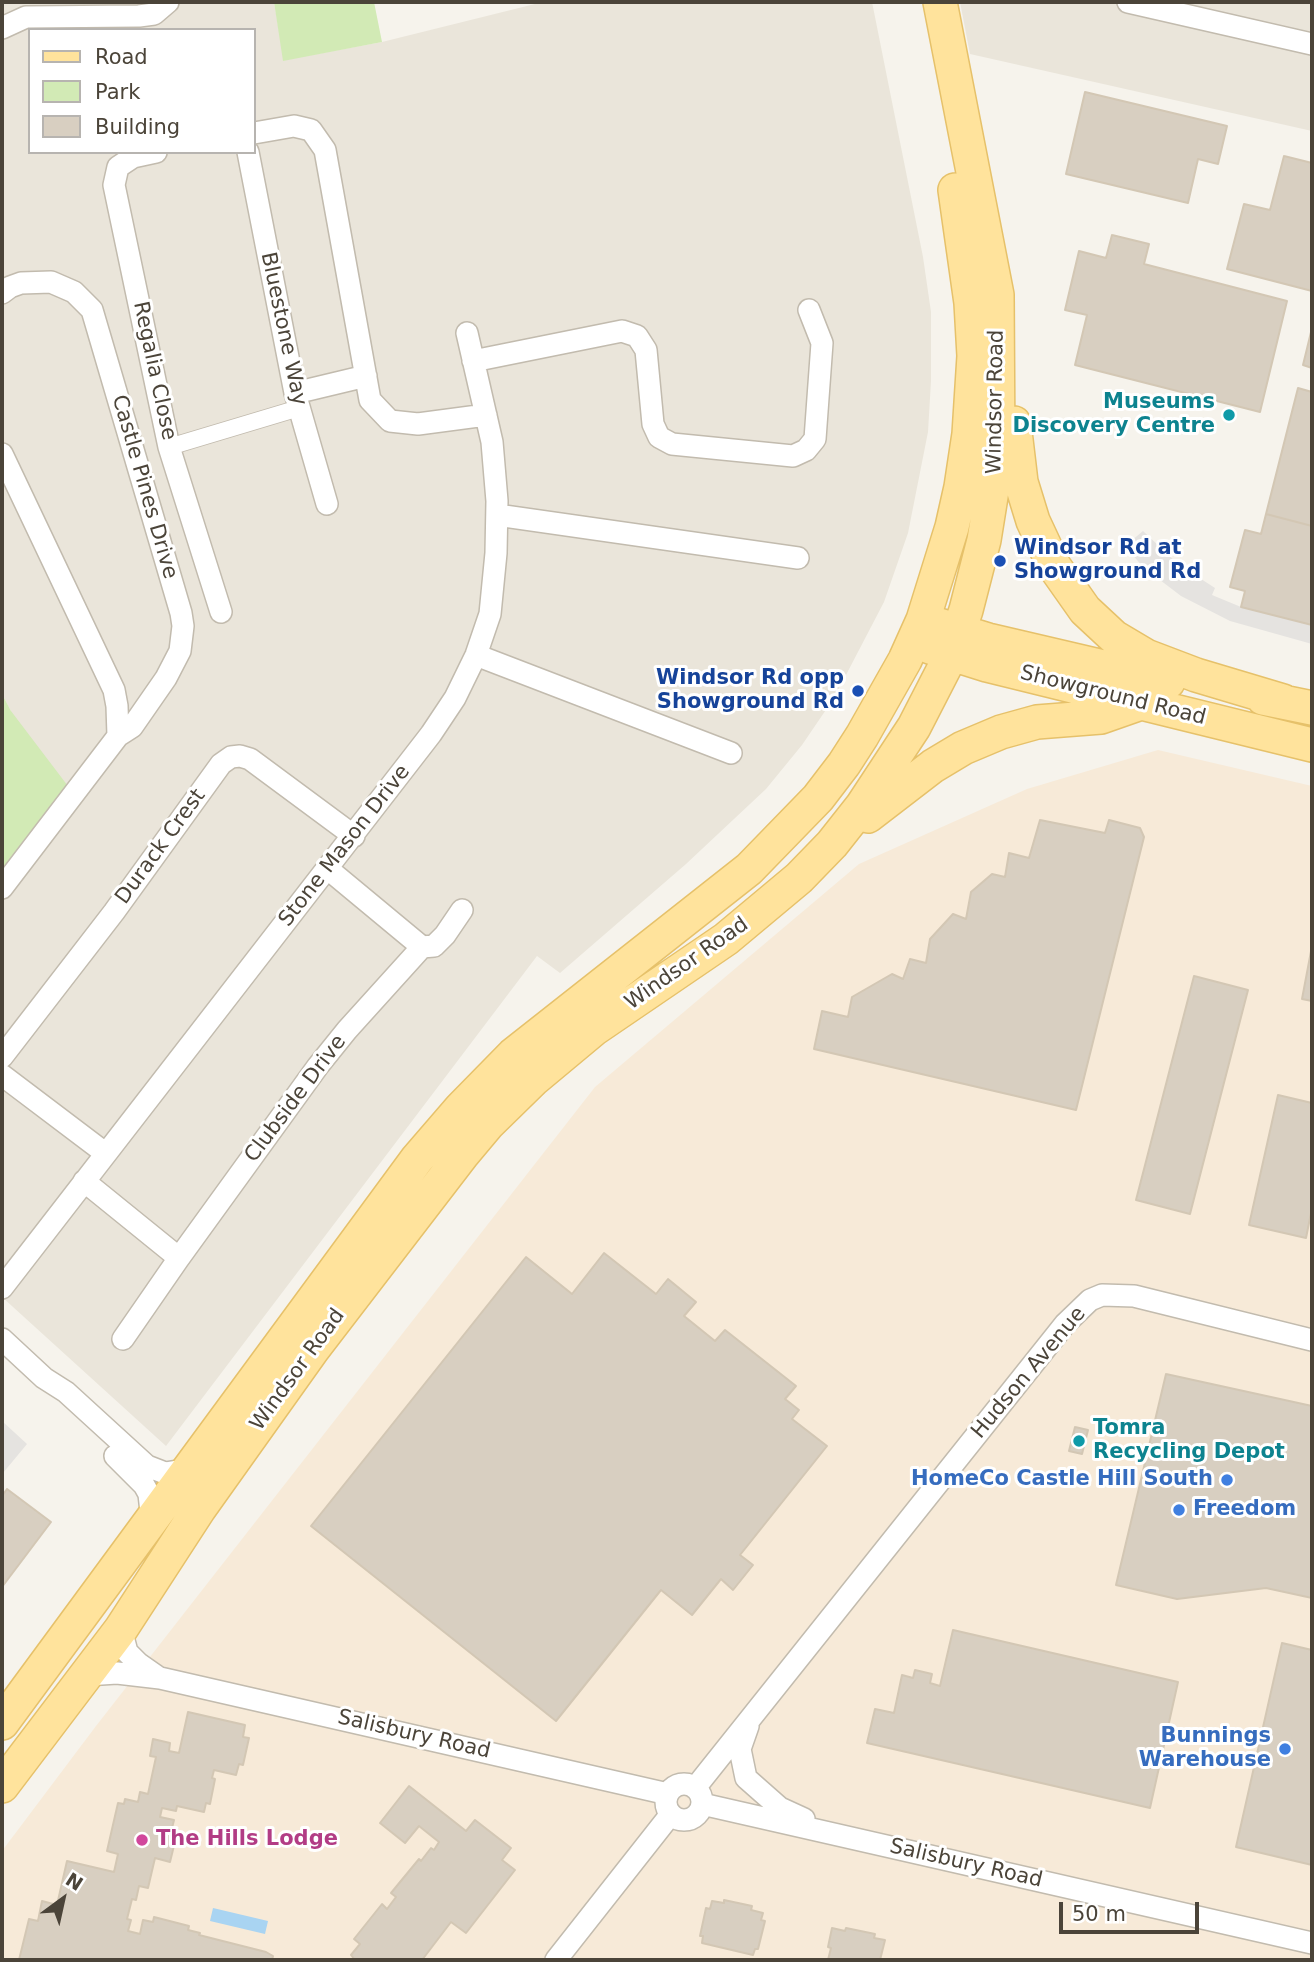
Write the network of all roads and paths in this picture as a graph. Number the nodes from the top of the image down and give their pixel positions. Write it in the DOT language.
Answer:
graph roads {
  1 [pos="169,2"];
  2 [pos="919,2"];
  3 [pos="940,2"];
  4 [pos="1128,2"];
  5 [pos="3,24"];
  6 [pos="1312,44"];
  7 [pos="256,133"];
  8 [pos="147,154"];
  9 [pos="248,154"];
  10 [pos="4,284"];
  11 [pos="997,295"];
  12 [pos="809,310"];
  13 [pos="467,333"];
  14 [pos="473,361"];
  15 [pos="366,376"];
  16 [pos="297,401"];
  17 [pos="486,415"];
  18 [pos="169,447"];
  19 [pos="2,454"];
  20 [pos="327,504"];
  21 [pos="497,515"];
  22 [pos="798,558"];
  23 [pos="221,612"];
  24 [pos="919,630"];
  25 [pos="955,643"];
  26 [pos="476,655"];
  27 [pos="1141,703"];
  28 [pos="1298,704"];
  29 [pos="118,736"];
  30 [pos="1312,745"];
  31 [pos="731,753"];
  32 [pos="354,836"];
  33 [pos="832,845"];
  34 [pos="328,869"];
  35 [pos="2,888"];
  36 [pos="462,910"];
  37 [pos="422,947"];
  38 [pos="2,1057"];
  39 [pos="2,1075"];
  40 [pos="105,1153"];
  41 [pos="84,1181"];
  42 [pos="179,1258"];
  43 [pos="2,1288"];
  44 [pos="2,1339"];
  45 [pos="123,1339"];
  46 [pos="1312,1340"];
  47 [pos="44,1378"];
  48 [pos="190,1469"];
  49 [pos="152,1521"];
  50 [pos="121,1629"];
  51 [pos="86,1675"];
  52 [pos="160,1678"];
  53 [pos="751,1718"];
  54 [pos="2,1723"];
  55 [pos="2,1786"];
  56 [pos="698,1796"];
  57 [pos="669,1804"];
  58 [pos="835,1834"];
  59 [pos="1312,1943"];
  60 [pos="556,1960"];
  1 -- 5 [label="street"];
  2 -- 24 [label="main road, Windsor Road"];
  3 -- 11 [label="main road, Windsor Road"];
  4 -- 6 [label="street"];
  7 -- 15 [label="street"];
  8 -- 18 [label="street, Regalia Close"];
  9 -- 16 [label="street, Bluestone Way"];
  10 -- 29 [label="street, Castle Pines Drive"];
  11 -- 25 [label="main road, Windsor Road"];
  11 -- 28 [label="main road"];
  12 -- 14 [label="street"];
  13 -- 14 [label="street, Stone Mason Drive"];
  14 -- 17 [label="street, Stone Mason Drive"];
  15 -- 16 [label="street"];
  15 -- 17 [label="street"];
  16 -- 18 [label="street"];
  16 -- 20 [label="street, Bluestone Way"];
  17 -- 21 [label="street, Stone Mason Drive"];
  18 -- 23 [label="street, Regalia Close"];
  19 -- 29 [label="street"];
  21 -- 22 [label="street"];
  21 -- 26 [label="street, Stone Mason Drive"];
  24 -- 25 [label="main road, Showground Road"];
  24 -- 48 [label="main road, Windsor Road"];
  25 -- 27 [label="main road, Showground Road"];
  25 -- 28 [label="main road, Showground Road"];
  25 -- 33 [label="main road, Windsor Road"];
  26 -- 31 [label="street"];
  26 -- 32 [label="street, Stone Mason Drive"];
  27 -- 30 [label="main road, Showground Road"];
  27 -- 33 [label="main road"];
  29 -- 35 [label="street, Castle Pines Drive"];
  32 -- 34 [label="street, Stone Mason Drive"];
  32 -- 38 [label="street, Durack Crest"];
  33 -- 50 [label="main road, Windsor Road"];
  34 -- 37 [label="street"];
  34 -- 40 [label="street, Stone Mason Drive"];
  36 -- 37 [label="street, Clubside Drive"];
  37 -- 42 [label="street, Clubside Drive"];
  39 -- 40 [label="street"];
  40 -- 41 [label="street, Stone Mason Drive"];
  41 -- 42 [label="street"];
  41 -- 43 [label="street, Stone Mason Drive"];
  42 -- 45 [label="street, Clubside Drive"];
  44 -- 47 [label="street"];
  46 -- 53 [label="street, Hudson Avenue"];
  47 -- 48 [label="street"];
  47 -- 49 [label="street"];
  48 -- 49 [label="main road, Windsor Road"];
  49 -- 54 [label="main road, Windsor Road"];
  50 -- 51 [label="main road, Windsor Road"];
  50 -- 52 [label="street, Salisbury Road"];
  51 -- 52 [label="street, Salisbury Road"];
  51 -- 55 [label="main road, Windsor Road"];
  52 -- 57 [label="street, Salisbury Road"];
  53 -- 56 [label="street, Hudson Avenue"];
  53 -- 58 [label="street"];
  56 -- 57 [label="street"];
  56 -- 57 [label="street"];
  56 -- 58 [label="street, Salisbury Road"];
  57 -- 60 [label="street"];
  58 -- 59 [label="street, Salisbury Road"];
}
